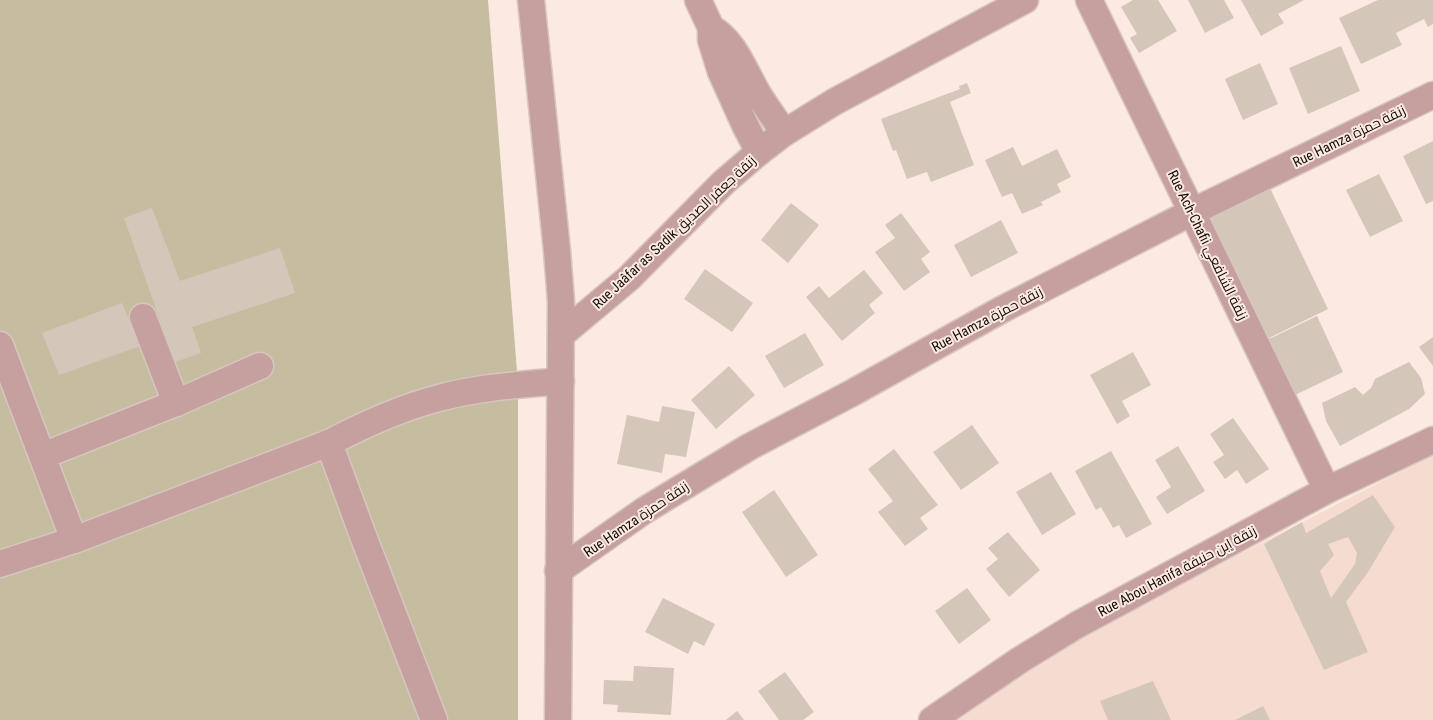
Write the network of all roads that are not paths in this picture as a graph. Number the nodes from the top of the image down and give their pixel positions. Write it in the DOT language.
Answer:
graph roads {
  1 [pos="531,0"];
  2 [pos="698,0"];
  3 [pos="1025,0"];
  4 [pos="1089,0"];
  5 [pos="711,28"];
  6 [pos="1433,96"];
  7 [pos="784,133"];
  8 [pos="759,152"];
  9 [pos="1192,212"];
  10 [pos="143,317"];
  11 [pos="561,335"];
  12 [pos="0,345"];
  13 [pos="260,366"];
  14 [pos="561,381"];
  15 [pos="176,403"];
  16 [pos="1433,440"];
  17 [pos="329,443"];
  18 [pos="42,456"];
  19 [pos="1327,490"];
  20 [pos="74,540"];
  21 [pos="0,564"];
  22 [pos="558,572"];
  23 [pos="434,720"];
  24 [pos="558,720"];
  25 [pos="932,720"];
  1 -- 11 [label="street"];
  2 -- 5 [label="street"];
  3 -- 7 [label="street, Rue Jaâfar as Sadik زنقة جعفر الصديق"];
  4 -- 9 [label="street, Rue Ach-Chafii زنقة الشافعي"];
  5 -- 7 [label="street"];
  5 -- 8 [label="street"];
  6 -- 9 [label="street, Rue Hamza زنقة حمزة"];
  7 -- 8 [label="street, Rue Jaâfar as Sadik زنقة جعفر الصديق"];
  8 -- 11 [label="street, Rue Jaâfar as Sadik زنقة جعفر الصديق"];
  9 -- 19 [label="street, Rue Ach-Chafii زنقة الشافعي"];
  9 -- 22 [label="street, Rue Hamza زنقة حمزة"];
  10 -- 15 [label="street"];
  11 -- 14 [label="street"];
  12 -- 18 [label="street"];
  13 -- 15 [label="street"];
  14 -- 17 [label="street"];
  14 -- 22 [label="street"];
  15 -- 18 [label="street"];
  16 -- 19 [label="street, Rue Abou Hanifa زنقة اٍبن حنيفة"];
  17 -- 20 [label="street"];
  17 -- 23 [label="street"];
  18 -- 20 [label="street"];
  19 -- 25 [label="street, Rue Abou Hanifa زنقة اٍبن حنيفة"];
  20 -- 21 [label="street"];
  22 -- 24 [label="street"];
}
